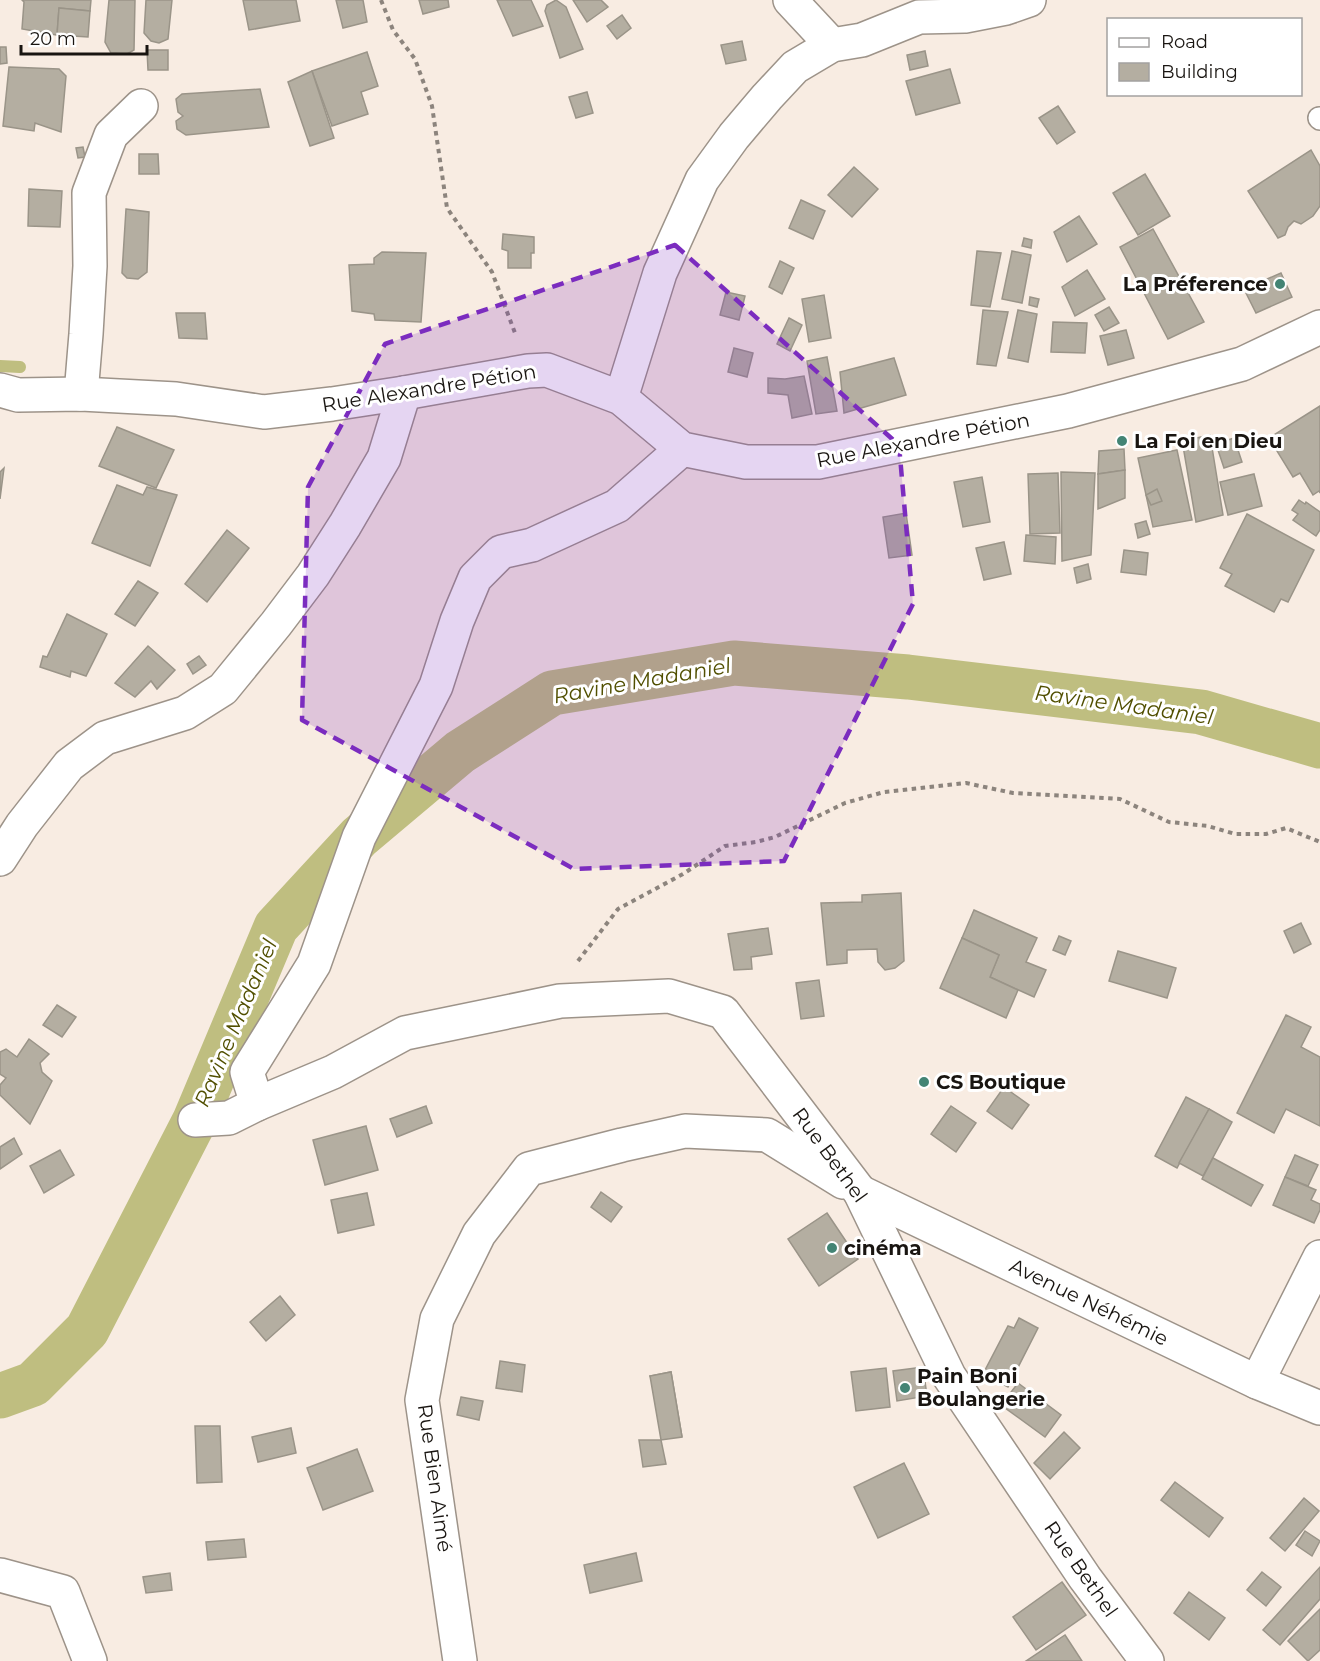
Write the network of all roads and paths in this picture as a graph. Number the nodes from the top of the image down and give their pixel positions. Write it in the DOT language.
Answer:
graph roads {
  1 [pos="381,0"];
  2 [pos="790,0"];
  3 [pos="1029,0"];
  4 [pos="920,9"];
  5 [pos="832,45"];
  6 [pos="141,106"];
  7 [pos="1320,327"];
  8 [pos="528,371"];
  9 [pos="0,390"];
  10 [pos="404,393"];
  11 [pos="81,394"];
  12 [pos="621,398"];
  13 [pos="682,449"];
  14 [pos="1320,842"];
  15 [pos="0,859"];
  16 [pos="560,1001"];
  17 [pos="257,1104"];
  18 [pos="195,1120"];
  19 [pos="860,1192"];
  20 [pos="1320,1257"];
  21 [pos="1257,1382"];
  22 [pos="1320,1408"];
  23 [pos="0,1575"];
  24 [pos="90,1661"];
  25 [pos="460,1661"];
  26 [pos="1147,1661"];
  1 -- 8 [label="path"];
  2 -- 5 [label="street"];
  3 -- 4 [label="street"];
  4 -- 5 [label="street"];
  5 -- 12 [label="street"];
  6 -- 11 [label="street"];
  7 -- 13 [label="street, Rue Alexandre Pétion"];
  8 -- 10 [label="street, Rue Alexandre Pétion"];
  8 -- 12 [label="street, Rue Alexandre Pétion"];
  9 -- 11 [label="street, Rue Alexandre Pétion"];
  10 -- 11 [label="street, Rue Alexandre Pétion"];
  10 -- 15 [label="street"];
  12 -- 13 [label="street, Rue Alexandre Pétion"];
  13 -- 17 [label="street"];
  14 -- 16 [label="path"];
  16 -- 17 [label="street, Rue Bethel"];
  16 -- 19 [label="street, Rue Bethel"];
  17 -- 18 [label="street, Rue Bethel"];
  19 -- 21 [label="street, Avenue Néhémie"];
  19 -- 25 [label="street, Rue Bien Aimé"];
  19 -- 26 [label="street, Rue Bethel"];
  20 -- 21 [label="street"];
  21 -- 22 [label="street, Avenue Néhémie"];
  23 -- 24 [label="street"];
}
